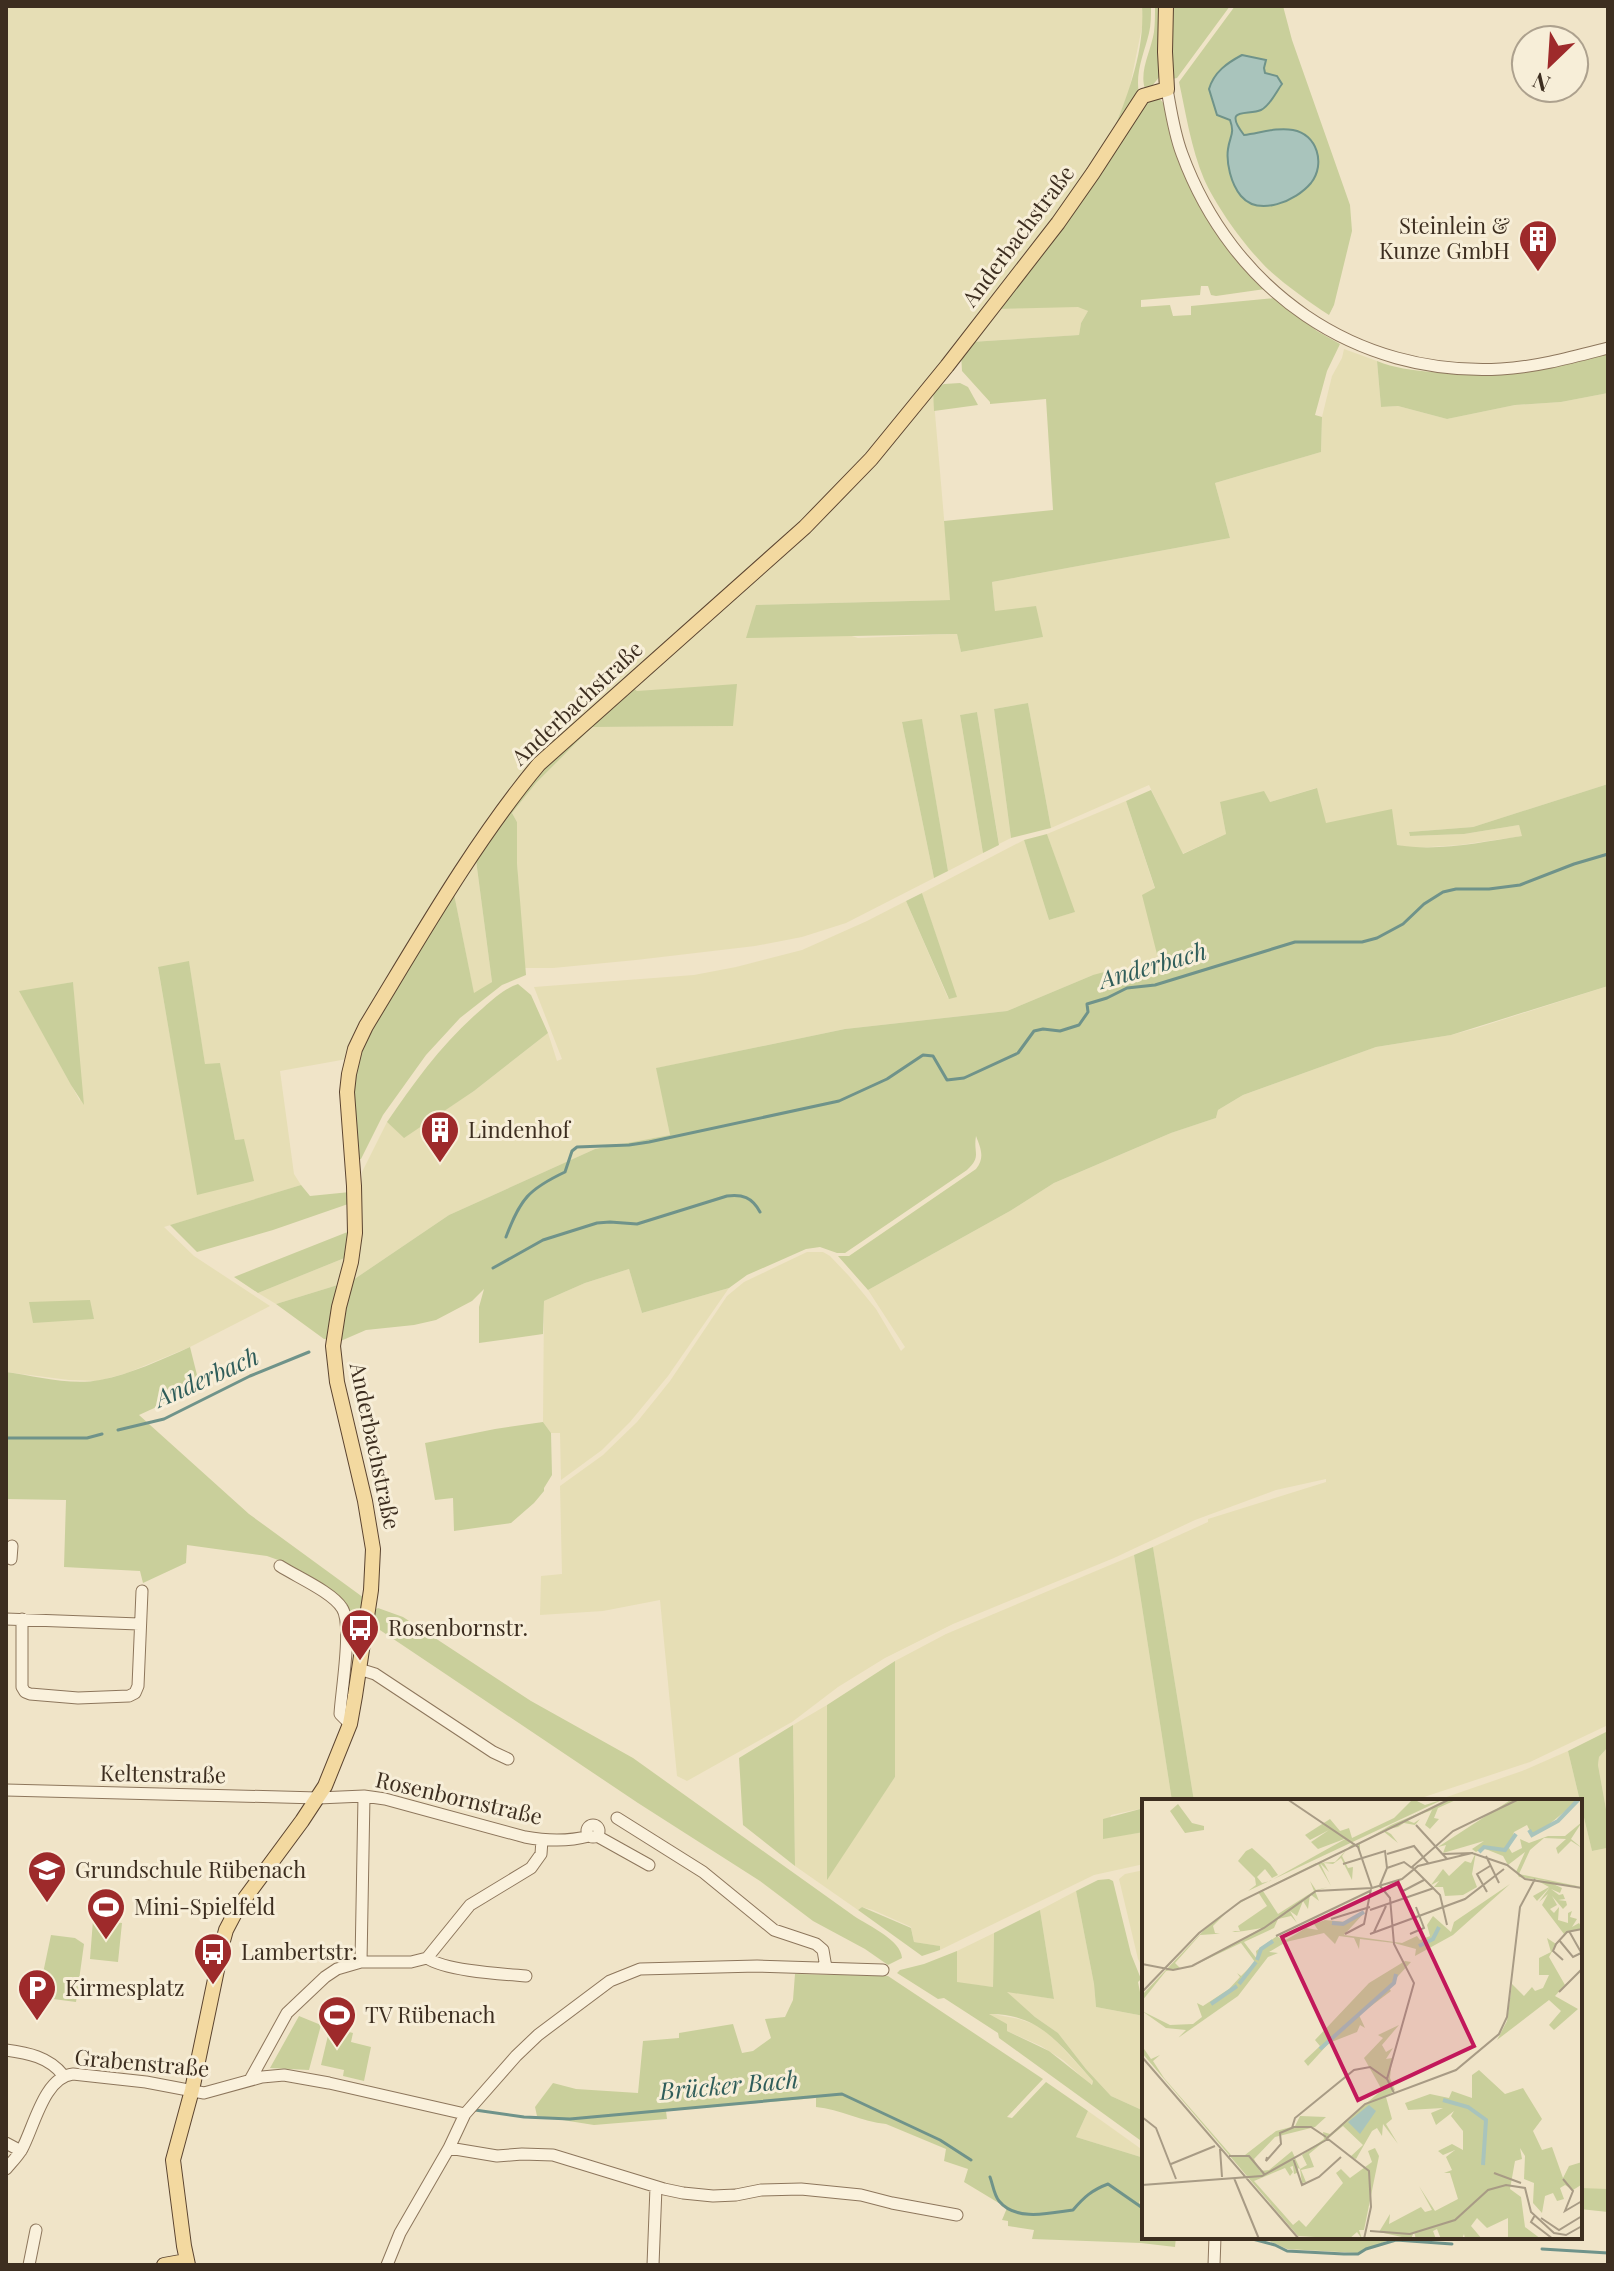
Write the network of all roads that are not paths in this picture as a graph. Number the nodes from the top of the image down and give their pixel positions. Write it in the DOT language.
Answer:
graph roads {
  1 [pos="1166,6"];
  2 [pos="1167,89"];
  3 [pos="1608,348"];
  4 [pos="280,1566"];
  5 [pos="142,1591"];
  6 [pos="6,1619"];
  7 [pos="22,1619"];
  8 [pos="139,1624"];
  9 [pos="359,1669"];
  10 [pos="350,1724"];
  11 [pos="508,1759"];
  12 [pos="6,1790"];
  13 [pos="364,1796"];
  14 [pos="318,1798"];
  15 [pos="617,1818"];
  16 [pos="542,1840"];
  17 [pos="649,1865"];
  18 [pos="427,1958"];
  19 [pos="361,1962"];
  20 [pos="826,1968"];
  21 [pos="883,1970"];
  22 [pos="526,1976"];
  23 [pos="6,2050"];
  24 [pos="63,2075"];
  25 [pos="250,2080"];
  26 [pos="192,2090"];
  27 [pos="465,2114"];
  28 [pos="6,2143"];
  29 [pos="449,2148"];
  30 [pos="21,2151"];
  31 [pos="6,2169"];
  32 [pos="656,2187"];
  33 [pos="957,2215"];
  34 [pos="36,2230"];
  35 [pos="1215,2239"];
  36 [pos="187,2263"];
  37 [pos="29,2265"];
  38 [pos="164,2265"];
  39 [pos="387,2265"];
  40 [pos="653,2265"];
  41 [pos="1214,2265"];
  1 -- 2 [label="main road"];
  2 -- 3 [label="street"];
  2 -- 9 [label="main road, Anderbachstraße"];
  4 -- 10 [label="street"];
  5 -- 8 [label="street"];
  6 -- 7 [label="street"];
  7 -- 8 [label="street"];
  7 -- 8 [label="street"];
  9 -- 10 [label="main road, Anderbachstraße"];
  9 -- 11 [label="street"];
  10 -- 14 [label="main road, Anderbachstraße"];
  12 -- 14 [label="street, Keltenstraße"];
  13 -- 14 [label="street, Rosenbornstraße"];
  13 -- 16 [label="street, Rosenbornstraße"];
  13 -- 19 [label="street"];
  14 -- 26 [label="main road, Anderbachstraße"];
  15 -- 20 [label="street"];
  16 -- 17 [label="street, Rosenbornstraße"];
  16 -- 18 [label="street"];
  18 -- 19 [label="street"];
  18 -- 22 [label="street"];
  19 -- 25 [label="street"];
  20 -- 21 [label="street"];
  20 -- 27 [label="street"];
  23 -- 24 [label="street"];
  24 -- 26 [label="street, Grabenstraße"];
  24 -- 30 [label="street, Grabenstraße"];
  25 -- 26 [label="street, Grabenstraße"];
  25 -- 27 [label="street, Grabenstraße"];
  26 -- 36 [label="main road, Anderbachstraße"];
  27 -- 29 [label="street"];
  28 -- 30 [label="street"];
  29 -- 32 [label="street"];
  29 -- 39 [label="street"];
  30 -- 31 [label="street, Grabenstraße"];
  32 -- 33 [label="street"];
  32 -- 40 [label="street"];
  34 -- 37 [label="street"];
  35 -- 41 [label="street"];
  36 -- 38 [label="main road"];
}
